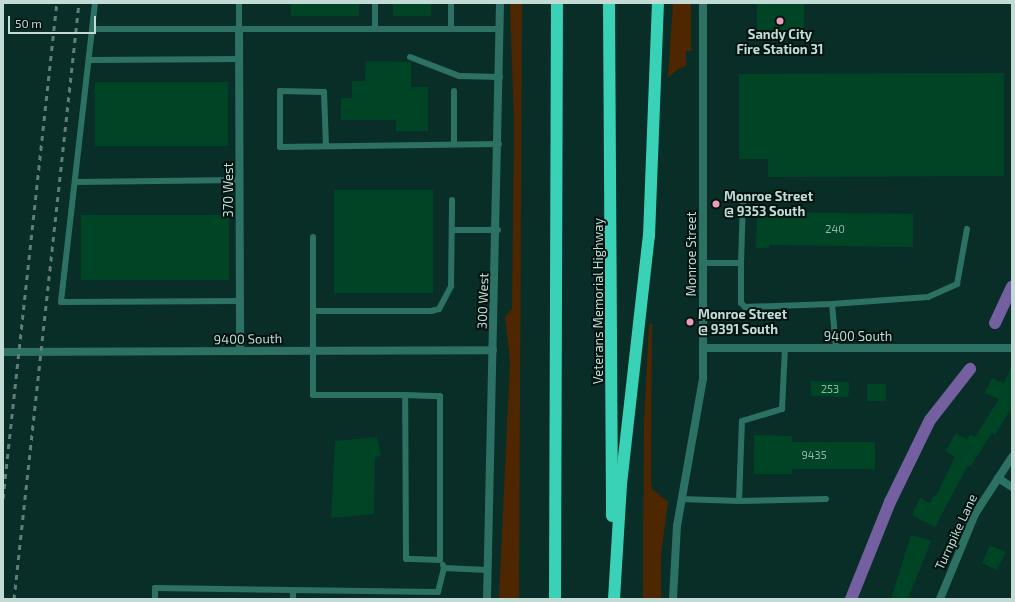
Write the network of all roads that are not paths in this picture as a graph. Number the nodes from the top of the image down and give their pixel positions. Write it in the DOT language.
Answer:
graph roads {
  1 [pos="95,3"];
  2 [pos="239,3"];
  3 [pos="375,3"];
  4 [pos="451,3"];
  5 [pos="500,3"];
  6 [pos="555,3"];
  7 [pos="609,3"];
  8 [pos="658,3"];
  9 [pos="703,3"];
  10 [pos="375,28"];
  11 [pos="451,28"];
  12 [pos="92,29"];
  13 [pos="239,29"];
  14 [pos="500,29"];
  15 [pos="410,57"];
  16 [pos="240,59"];
  17 [pos="89,60"];
  18 [pos="500,77"];
  19 [pos="454,91"];
  20 [pos="454,144"];
  21 [pos="499,144"];
  22 [pos="326,146"];
  23 [pos="240,180"];
  24 [pos="75,182"];
  25 [pos="452,200"];
  26 [pos="743,200"];
  27 [pos="966,229"];
  28 [pos="452,230"];
  29 [pos="498,230"];
  30 [pos="313,237"];
  31 [pos="703,263"];
  32 [pos="741,263"];
  33 [pos="240,301"];
  34 [pos="832,304"];
  35 [pos="314,311"];
  36 [pos="704,348"];
  37 [pos="785,348"];
  38 [pos="836,348"];
  39 [pos="1012,348"];
  40 [pos="315,350"];
  41 [pos="493,350"];
  42 [pos="240,351"];
  43 [pos="3,352"];
  44 [pos="406,395"];
  45 [pos="1012,457"];
  46 [pos="998,478"];
  47 [pos="1012,487"];
  48 [pos="681,499"];
  49 [pos="826,499"];
  50 [pos="739,501"];
  51 [pos="440,560"];
  52 [pos="444,568"];
  53 [pos="487,570"];
  54 [pos="293,591"];
  55 [pos="404,592"];
  56 [pos="438,592"];
  57 [pos="155,599"];
  58 [pos="293,599"];
  59 [pos="404,599"];
  60 [pos="438,599"];
  61 [pos="486,599"];
  62 [pos="555,599"];
  63 [pos="613,599"];
  64 [pos="673,599"];
  65 [pos="940,599"];
  1 -- 12 [label="lane"];
  2 -- 13 [label="lane"];
  3 -- 10 [label="lane"];
  4 -- 11 [label="lane"];
  5 -- 14 [label="street, 300 West"];
  6 -- 62 [label="highway"];
  7 -- 63 [label="highway, Veterans Memorial Highway"];
  8 -- 63 [label="highway"];
  9 -- 31 [label="street, Monroe Street"];
  10 -- 11 [label="lane"];
  10 -- 13 [label="lane"];
  11 -- 14 [label="lane"];
  12 -- 13 [label="lane"];
  12 -- 17 [label="lane"];
  13 -- 16 [label="street, 370 West"];
  14 -- 18 [label="street, 300 West"];
  15 -- 18 [label="lane"];
  16 -- 17 [label="lane"];
  16 -- 23 [label="street, 370 West"];
  17 -- 24 [label="lane"];
  18 -- 21 [label="street, 300 West"];
  19 -- 20 [label="lane"];
  20 -- 21 [label="lane"];
  20 -- 22 [label="lane"];
  21 -- 29 [label="street, 300 West"];
  22 -- 22 [label="lane"];
  23 -- 24 [label="lane"];
  23 -- 33 [label="street, 370 West"];
  24 -- 33 [label="lane"];
  25 -- 28 [label="lane"];
  26 -- 32 [label="lane"];
  27 -- 34 [label="lane"];
  28 -- 29 [label="lane"];
  28 -- 35 [label="lane"];
  29 -- 41 [label="street, 300 West"];
  30 -- 35 [label="lane"];
  31 -- 32 [label="lane"];
  31 -- 36 [label="street, Monroe Street"];
  32 -- 34 [label="lane"];
  33 -- 42 [label="street, 370 West"];
  34 -- 38 [label="lane"];
  35 -- 40 [label="lane"];
  36 -- 37 [label="street, 9400 South"];
  36 -- 48 [label="street, Monroe Street"];
  37 -- 38 [label="street, 9400 South"];
  37 -- 50 [label="lane"];
  38 -- 39 [label="street, 9400 South"];
  40 -- 41 [label="street, 9400 South"];
  40 -- 42 [label="street, 9400 South"];
  40 -- 44 [label="lane"];
  41 -- 53 [label="street, 300 West"];
  42 -- 43 [label="street, 9400 South"];
  44 -- 51 [label="lane"];
  44 -- 51 [label="lane"];
  45 -- 46 [label="street, Turnpike Lane"];
  46 -- 47 [label="street"];
  46 -- 65 [label="street, Turnpike Lane"];
  48 -- 50 [label="lane"];
  48 -- 64 [label="street, Monroe Street"];
  49 -- 50 [label="lane"];
  51 -- 52 [label="lane"];
  52 -- 53 [label="lane"];
  52 -- 56 [label="lane"];
  53 -- 61 [label="street, 300 West"];
  54 -- 55 [label="lane"];
  54 -- 57 [label="lane"];
  54 -- 58 [label="lane"];
  55 -- 56 [label="lane"];
  55 -- 59 [label="lane"];
  56 -- 60 [label="lane"];
}
